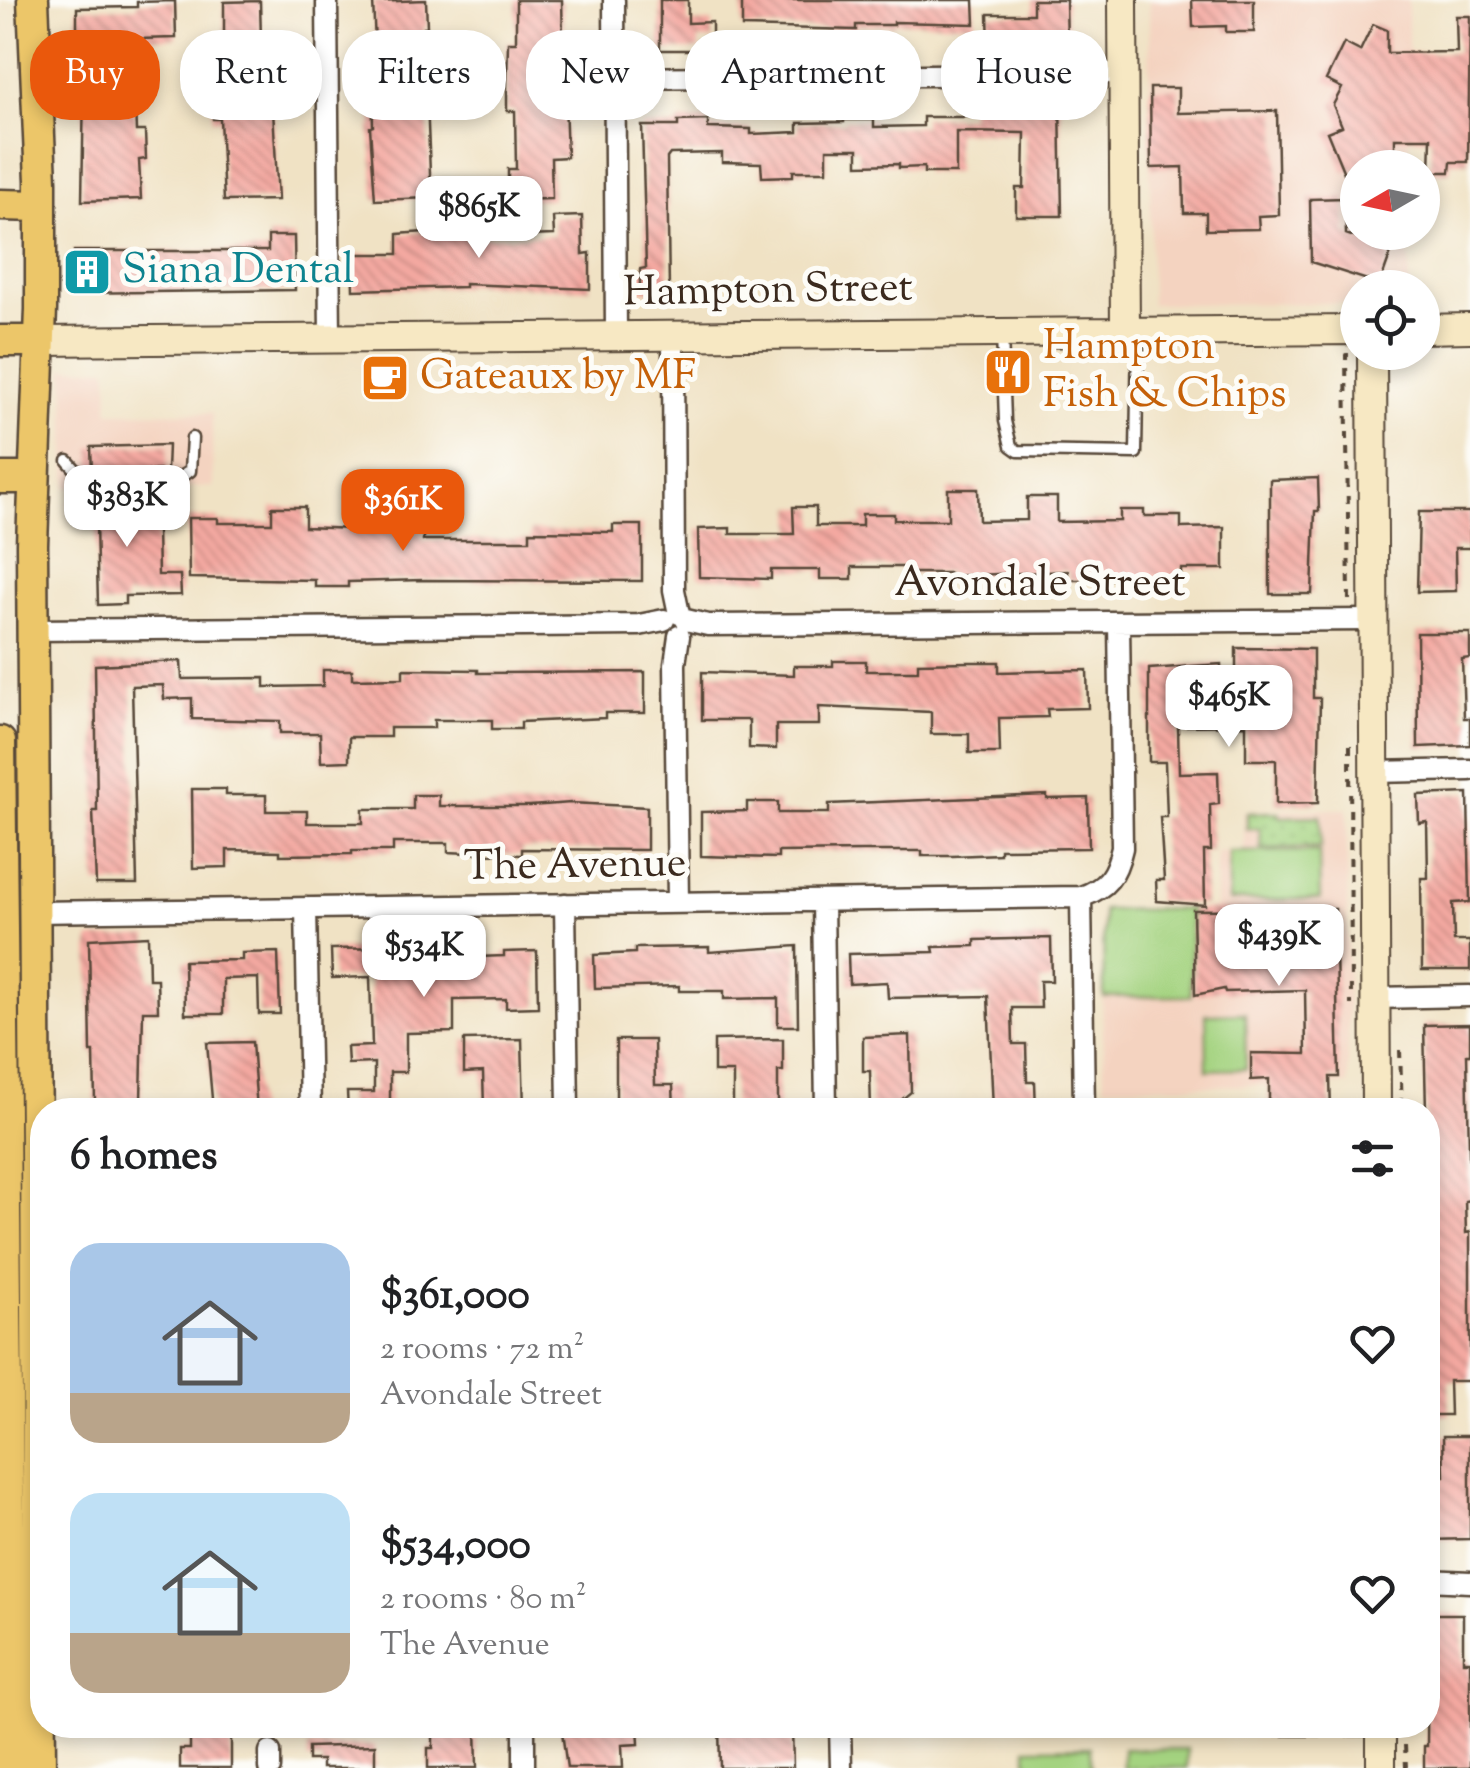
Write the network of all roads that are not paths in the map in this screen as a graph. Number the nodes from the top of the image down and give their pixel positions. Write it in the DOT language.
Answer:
graph roads {
  1 [pos="33,0"];
  2 [pos="327,0"];
  3 [pos="614,0"];
  4 [pos="1123,0"];
  5 [pos="614,30"];
  6 [pos="1123,73"];
  7 [pos="665,78"];
  8 [pos="615,120"];
  9 [pos="0,206"];
  10 [pos="40,206"];
  11 [pos="1470,328"];
  12 [pos="1440,329"];
  13 [pos="1002,332"];
  14 [pos="1131,332"];
  15 [pos="616,336"];
  16 [pos="673,336"];
  17 [pos="330,340"];
  18 [pos="0,341"];
  19 [pos="39,341"];
  20 [pos="1340,345"];
  21 [pos="1358,370"];
  22 [pos="192,438"];
  23 [pos="68,462"];
  24 [pos="0,478"];
  25 [pos="32,478"];
  26 [pos="1361,620"];
  27 [pos="1119,622"];
  28 [pos="675,625"];
  29 [pos="32,630"];
  30 [pos="0,742"];
  31 [pos="1470,770"];
  32 [pos="1373,772"];
  33 [pos="1080,897"];
  34 [pos="822,901"];
  35 [pos="678,902"];
  36 [pos="565,904"];
  37 [pos="306,908"];
  38 [pos="13,916"];
  39 [pos="1470,996"];
  40 [pos="1376,998"];
  41 [pos="310,1098"];
  42 [pos="568,1098"];
  43 [pos="826,1098"];
  44 [pos="1084,1098"];
  45 [pos="1376,1098"];
  46 [pos="29,1308"];
  47 [pos="30,1350"];
  48 [pos="1440,1582"];
  49 [pos="1470,1582"];
  50 [pos="5,1685"];
  51 [pos="39,1738"];
  52 [pos="524,1738"];
  53 [pos="840,1738"];
  54 [pos="1380,1738"];
  55 [pos="11,1768"];
  56 [pos="40,1768"];
  57 [pos="524,1768"];
  58 [pos="841,1768"];
  59 [pos="1381,1768"];
  1 -- 10 [label="main road"];
  2 -- 17 [label="street"];
  3 -- 5 [label="street"];
  4 -- 6 [label="main road"];
  6 -- 7 [label="street"];
  6 -- 14 [label="main road"];
  8 -- 15 [label="street"];
  9 -- 10 [label="main road"];
  10 -- 19 [label="main road"];
  11 -- 12 [label="main road"];
  13 -- 14 [label="main road, Hampton Street"];
  13 -- 14 [label="lane"];
  13 -- 16 [label="main road, Hampton Street"];
  14 -- 20 [label="main road, Hampton Street"];
  15 -- 16 [label="main road, Hampton Street"];
  15 -- 17 [label="main road, Hampton Street"];
  16 -- 28 [label="street"];
  17 -- 19 [label="main road, Hampton Street"];
  18 -- 19 [label="main road, Hampton Street"];
  19 -- 25 [label="main road"];
  21 -- 26 [label="main road"];
  22 -- 23 [label="lane"];
  24 -- 25 [label="main road"];
  25 -- 29 [label="main road"];
  26 -- 27 [label="street, Avondale Street"];
  26 -- 32 [label="main road"];
  27 -- 28 [label="street, Avondale Street"];
  27 -- 33 [label="street, The Avenue"];
  28 -- 29 [label="street, Avondale Street"];
  28 -- 35 [label="street"];
  29 -- 38 [label="main road"];
  30 -- 38 [label="main road"];
  31 -- 32 [label="street"];
  32 -- 40 [label="main road"];
  33 -- 34 [label="street, The Avenue"];
  33 -- 44 [label="street"];
  34 -- 35 [label="street, The Avenue"];
  34 -- 43 [label="street"];
  35 -- 36 [label="street, The Avenue"];
  36 -- 37 [label="street, The Avenue"];
  36 -- 42 [label="street"];
  37 -- 38 [label="street, The Avenue"];
  37 -- 41 [label="street"];
  38 -- 46 [label="main road"];
  39 -- 40 [label="street"];
  40 -- 45 [label="main road"];
  46 -- 47 [label="main road"];
  46 -- 50 [label="main road"];
  48 -- 49 [label="street"];
  50 -- 55 [label="main road"];
  51 -- 56 [label="main road"];
  52 -- 57 [label="street"];
  53 -- 58 [label="street"];
  54 -- 59 [label="main road"];
}
